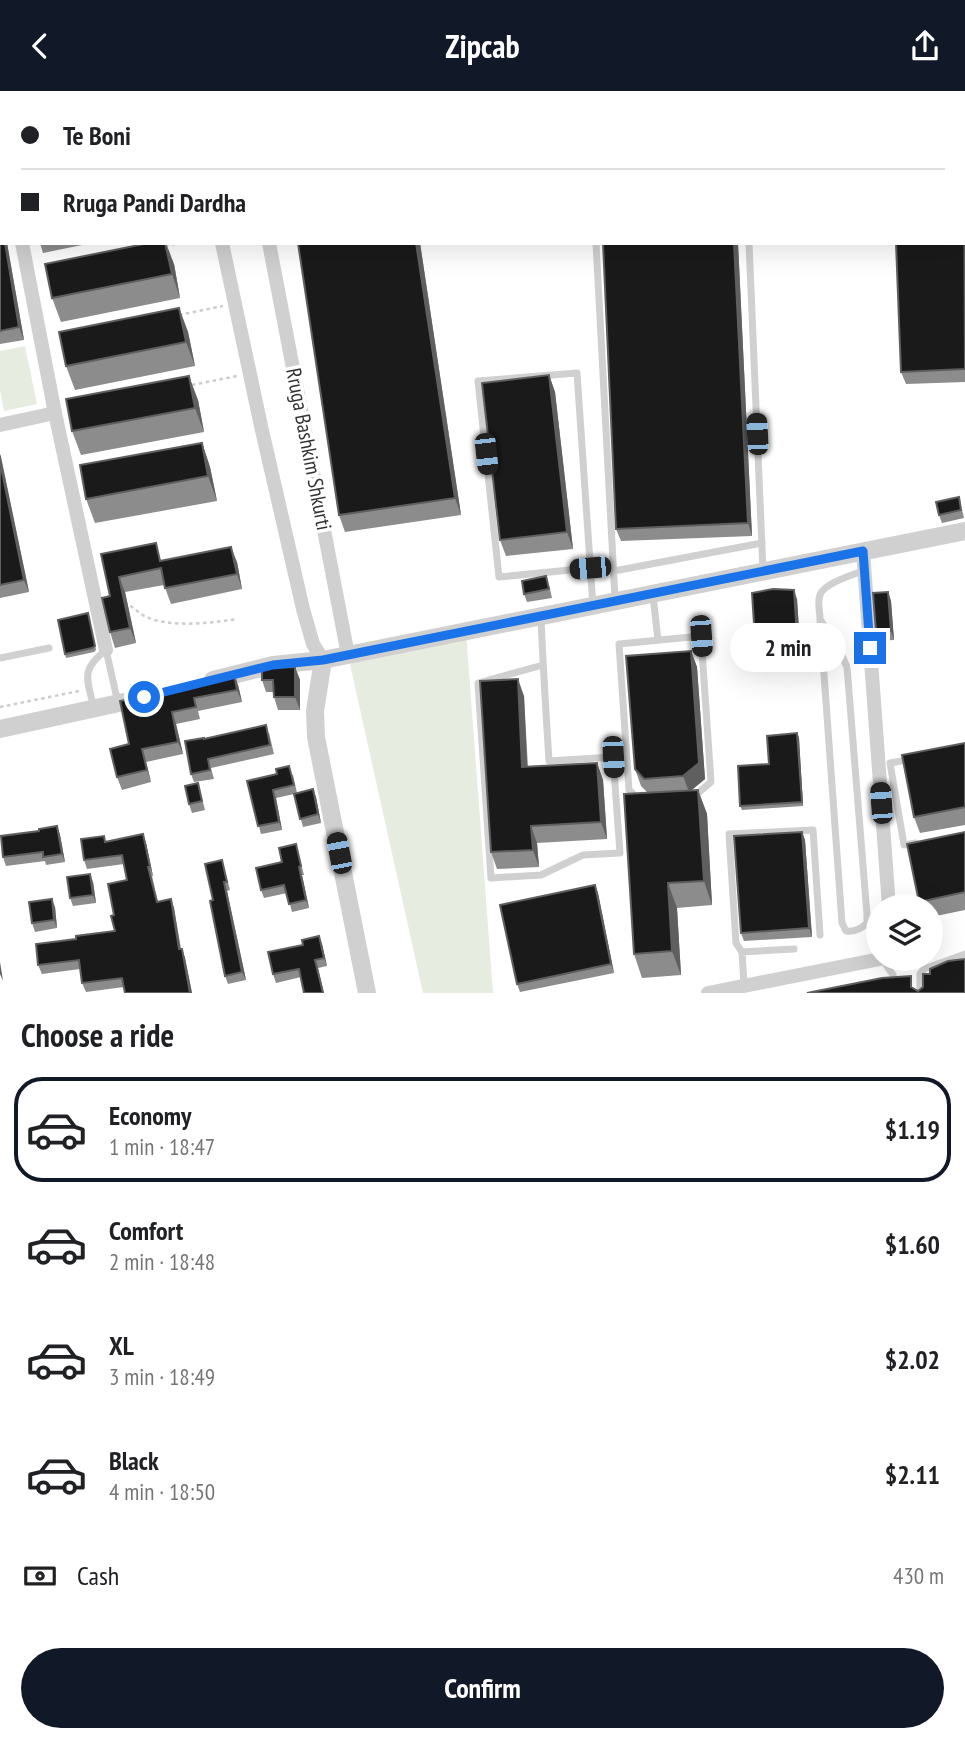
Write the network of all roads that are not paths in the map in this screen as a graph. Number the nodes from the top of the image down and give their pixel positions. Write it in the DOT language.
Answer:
graph roads {
  1 [pos="22,245"];
  2 [pos="222,245"];
  3 [pos="269,245"];
  4 [pos="596,245"];
  5 [pos="748,245"];
  6 [pos="55,413"];
  7 [pos="0,425"];
  8 [pos="965,531"];
  9 [pos="762,543"];
  10 [pos="863,551"];
  11 [pos="590,568"];
  12 [pos="864,570"];
  13 [pos="614,571"];
  14 [pos="763,572"];
  15 [pos="653,594"];
  16 [pos="615,602"];
  17 [pos="593,606"];
  18 [pos="541,617"];
  19 [pos="820,618"];
  20 [pos="658,640"];
  21 [pos="49,648"];
  22 [pos="106,650"];
  23 [pos="348,655"];
  24 [pos="0,657"];
  25 [pos="323,660"];
  26 [pos="543,665"];
  27 [pos="195,684"];
  28 [pos="157,694"];
  29 [pos="118,704"];
  30 [pos="94,709"];
  31 [pos="0,729"];
  32 [pos="915,758"];
  33 [pos="924,842"];
  34 [pos="888,894"];
  35 [pos="820,935"];
  36 [pos="794,949"];
  37 [pos="742,952"];
  38 [pos="965,954"];
  39 [pos="866,962"];
  40 [pos="890,971"];
  41 [pos="893,975"];
  42 [pos="744,986"];
  43 [pos="367,993"];
  44 [pos="708,993"];
  45 [pos="920,993"];
  1 -- 6 [label="street"];
  2 -- 25 [label="street"];
  3 -- 23 [label="street, Rruga Bashkim Shkurti"];
  4 -- 13 [label="lane"];
  5 -- 9 [label="lane"];
  6 -- 7 [label="street"];
  6 -- 22 [label="street"];
  8 -- 10 [label="street"];
  9 -- 13 [label="lane"];
  9 -- 14 [label="lane"];
  10 -- 12 [label="street"];
  10 -- 14 [label="street"];
  11 -- 11 [label="lane"];
  11 -- 17 [label="lane"];
  12 -- 19 [label="lane"];
  12 -- 34 [label="street"];
  13 -- 16 [label="lane"];
  14 -- 15 [label="street"];
  15 -- 16 [label="street"];
  15 -- 20 [label="lane"];
  16 -- 17 [label="street"];
  17 -- 18 [label="street"];
  18 -- 23 [label="street"];
  18 -- 26 [label="lane"];
  19 -- 19 [label="lane"];
  20 -- 20 [label="lane"];
  21 -- 24 [label="lane"];
  22 -- 29 [label="lane"];
  22 -- 30 [label="lane"];
  23 -- 25 [label="street"];
  25 -- 27 [label="street"];
  25 -- 43 [label="street"];
  26 -- 26 [label="lane"];
  28 -- 29 [label="street"];
  29 -- 30 [label="street"];
  30 -- 31 [label="street"];
  32 -- 33 [label="lane"];
  35 -- 37 [label="lane"];
  36 -- 37 [label="lane"];
  37 -- 42 [label="lane"];
  38 -- 45 [label="lane"];
  39 -- 42 [label="street"];
  40 -- 41 [label="lane"];
  42 -- 44 [label="street"];
}
